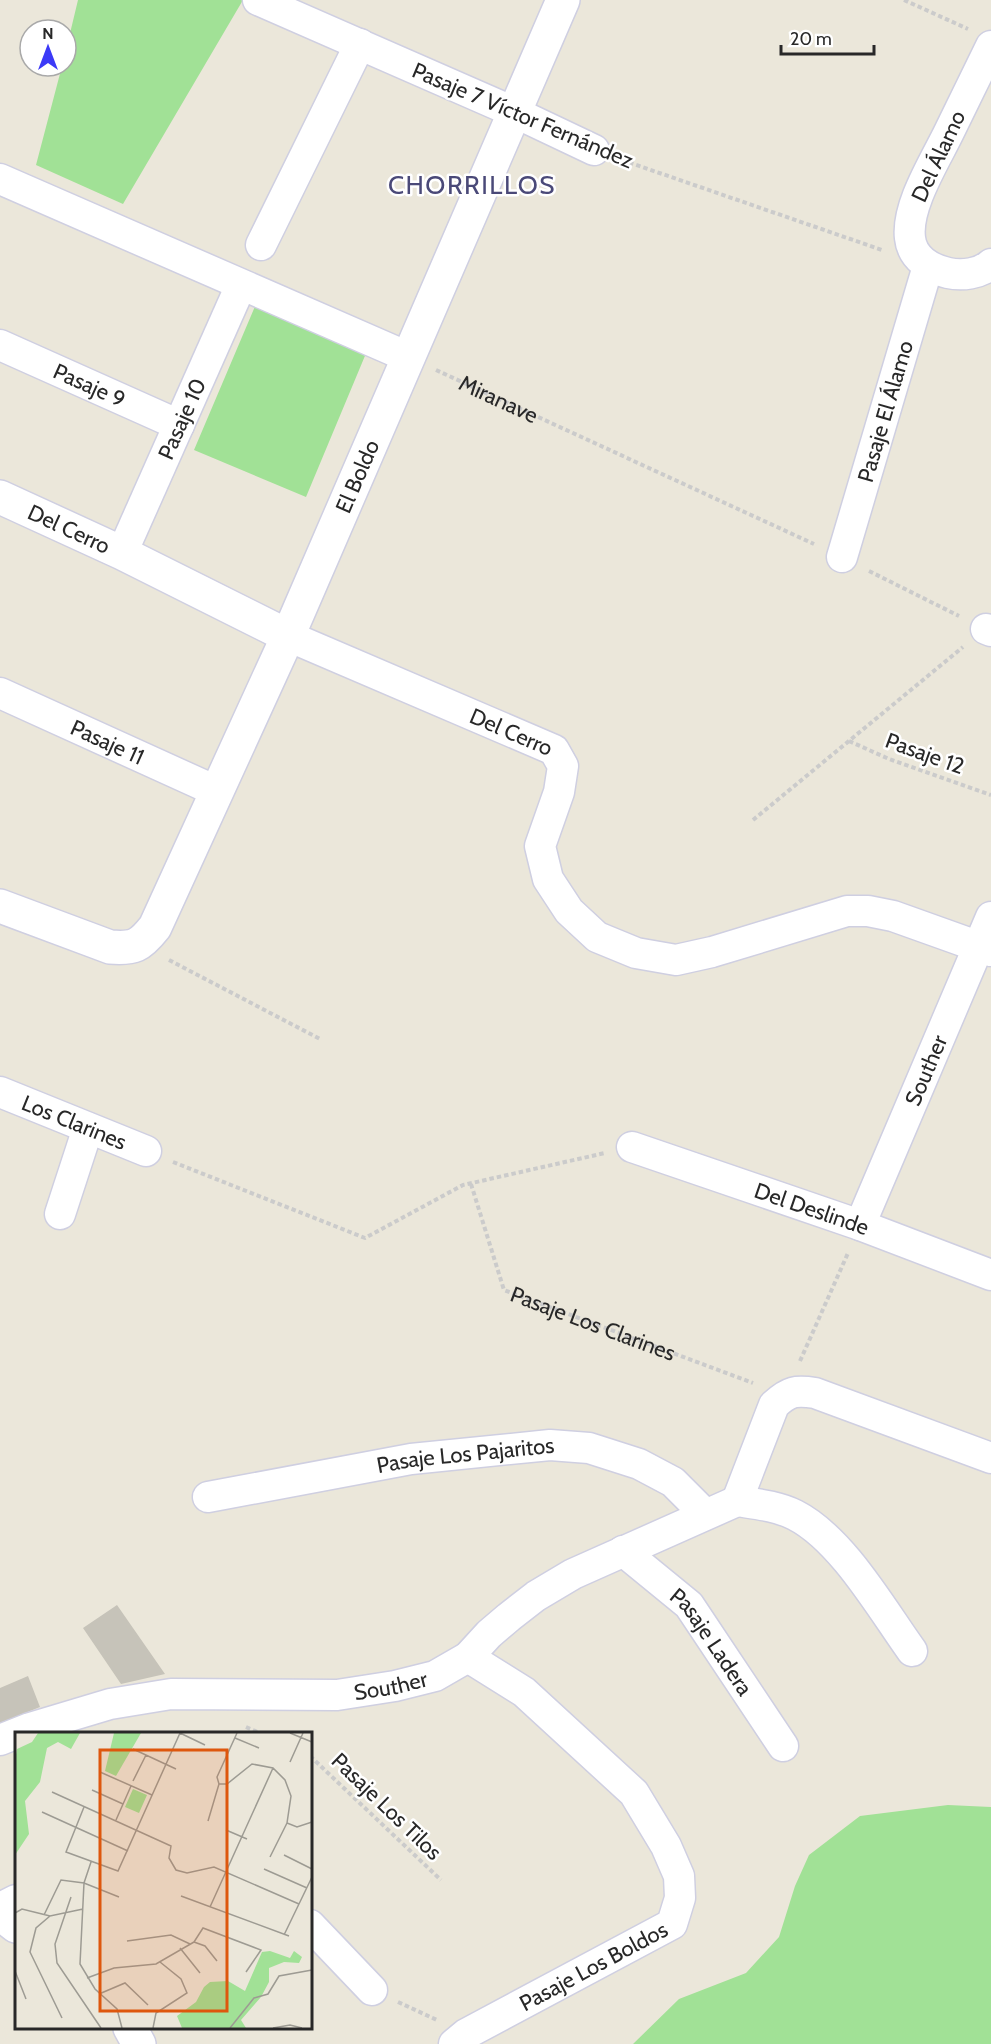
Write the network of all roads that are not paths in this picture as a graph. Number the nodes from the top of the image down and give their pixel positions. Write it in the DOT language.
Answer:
graph roads {
  1 [pos="258,0"];
  2 [pos="564,0"];
  3 [pos="980,37"];
  4 [pos="360,45"];
  5 [pos="514,112"];
  6 [pos="594,150"];
  7 [pos="0,180"];
  8 [pos="261,245"];
  9 [pos="991,264"];
  10 [pos="928,266"];
  11 [pos="241,285"];
  12 [pos="0,345"];
  13 [pos="408,357"];
  14 [pos="179,425"];
  15 [pos="0,497"];
  16 [pos="122,554"];
  17 [pos="842,557"];
  18 [pos="288,636"];
  19 [pos="0,693"];
  20 [pos="216,790"];
  21 [pos="0,906"];
  22 [pos="991,917"];
  23 [pos="985,948"];
  24 [pos="0,1092"];
  25 [pos="88,1128"];
  26 [pos="632,1147"];
  27 [pos="146,1151"];
  28 [pos="60,1214"];
  29 [pos="861,1225"];
  30 [pos="991,1275"];
  31 [pos="991,1458"];
  32 [pos="208,1497"];
  33 [pos="737,1501"];
  34 [pos="705,1514"];
  35 [pos="623,1551"];
  36 [pos="912,1651"];
  37 [pos="468,1657"];
  38 [pos="20,1732"];
  39 [pos="15,1734"];
  40 [pos="0,1740"];
  41 [pos="783,1746"];
  42 [pos="15,1900"];
  43 [pos="0,1908"];
  44 [pos="0,1914"];
  45 [pos="15,1925"];
  46 [pos="312,1927"];
  47 [pos="372,1990"];
  48 [pos="131,2029"];
  49 [pos="460,2039"];
  50 [pos="139,2044"];
  1 -- 4 [label="street, Pasaje 7 Víctor Fernández"];
  2 -- 5 [label="street, El Boldo"];
  3 -- 10 [label="street, Del Álamo"];
  4 -- 5 [label="street, Pasaje 7 Víctor Fernández"];
  4 -- 8 [label="street"];
  5 -- 6 [label="street, Pasaje 7 Víctor Fernández"];
  5 -- 13 [label="street, El Boldo"];
  7 -- 11 [label="street"];
  9 -- 10 [label="street"];
  10 -- 17 [label="street, Pasaje El Álamo"];
  11 -- 13 [label="street"];
  11 -- 14 [label="street, Pasaje 10"];
  12 -- 14 [label="street, Pasaje 9"];
  13 -- 18 [label="street, El Boldo"];
  14 -- 16 [label="street, Pasaje 10"];
  15 -- 16 [label="street, Del Cerro"];
  16 -- 18 [label="street, Del Cerro"];
  18 -- 20 [label="street, El Boldo"];
  18 -- 23 [label="street, Del Cerro"];
  19 -- 20 [label="street, Pasaje 11"];
  20 -- 21 [label="street, El Boldo"];
  22 -- 23 [label="street, Souther"];
  23 -- 29 [label="street, Souther"];
  24 -- 25 [label="street, Los Clarines"];
  25 -- 27 [label="street, Los Clarines"];
  25 -- 28 [label="street"];
  26 -- 29 [label="street, Del Deslinde"];
  29 -- 30 [label="street, Del Deslinde"];
  31 -- 33 [label="street"];
  32 -- 34 [label="street, Pasaje Los Pajaritos"];
  33 -- 34 [label="street, Souther"];
  33 -- 36 [label="street"];
  34 -- 35 [label="street, Souther"];
  35 -- 37 [label="street, Souther"];
  35 -- 41 [label="street, Pasaje Ladera"];
  37 -- 38 [label="street, Souther"];
  37 -- 49 [label="street, Pasaje Los Boldos"];
  39 -- 40 [label="street, Souther"];
  42 -- 43 [label="street"];
  44 -- 45 [label="street"];
  46 -- 47 [label="street"];
  48 -- 50 [label="street"];
}
